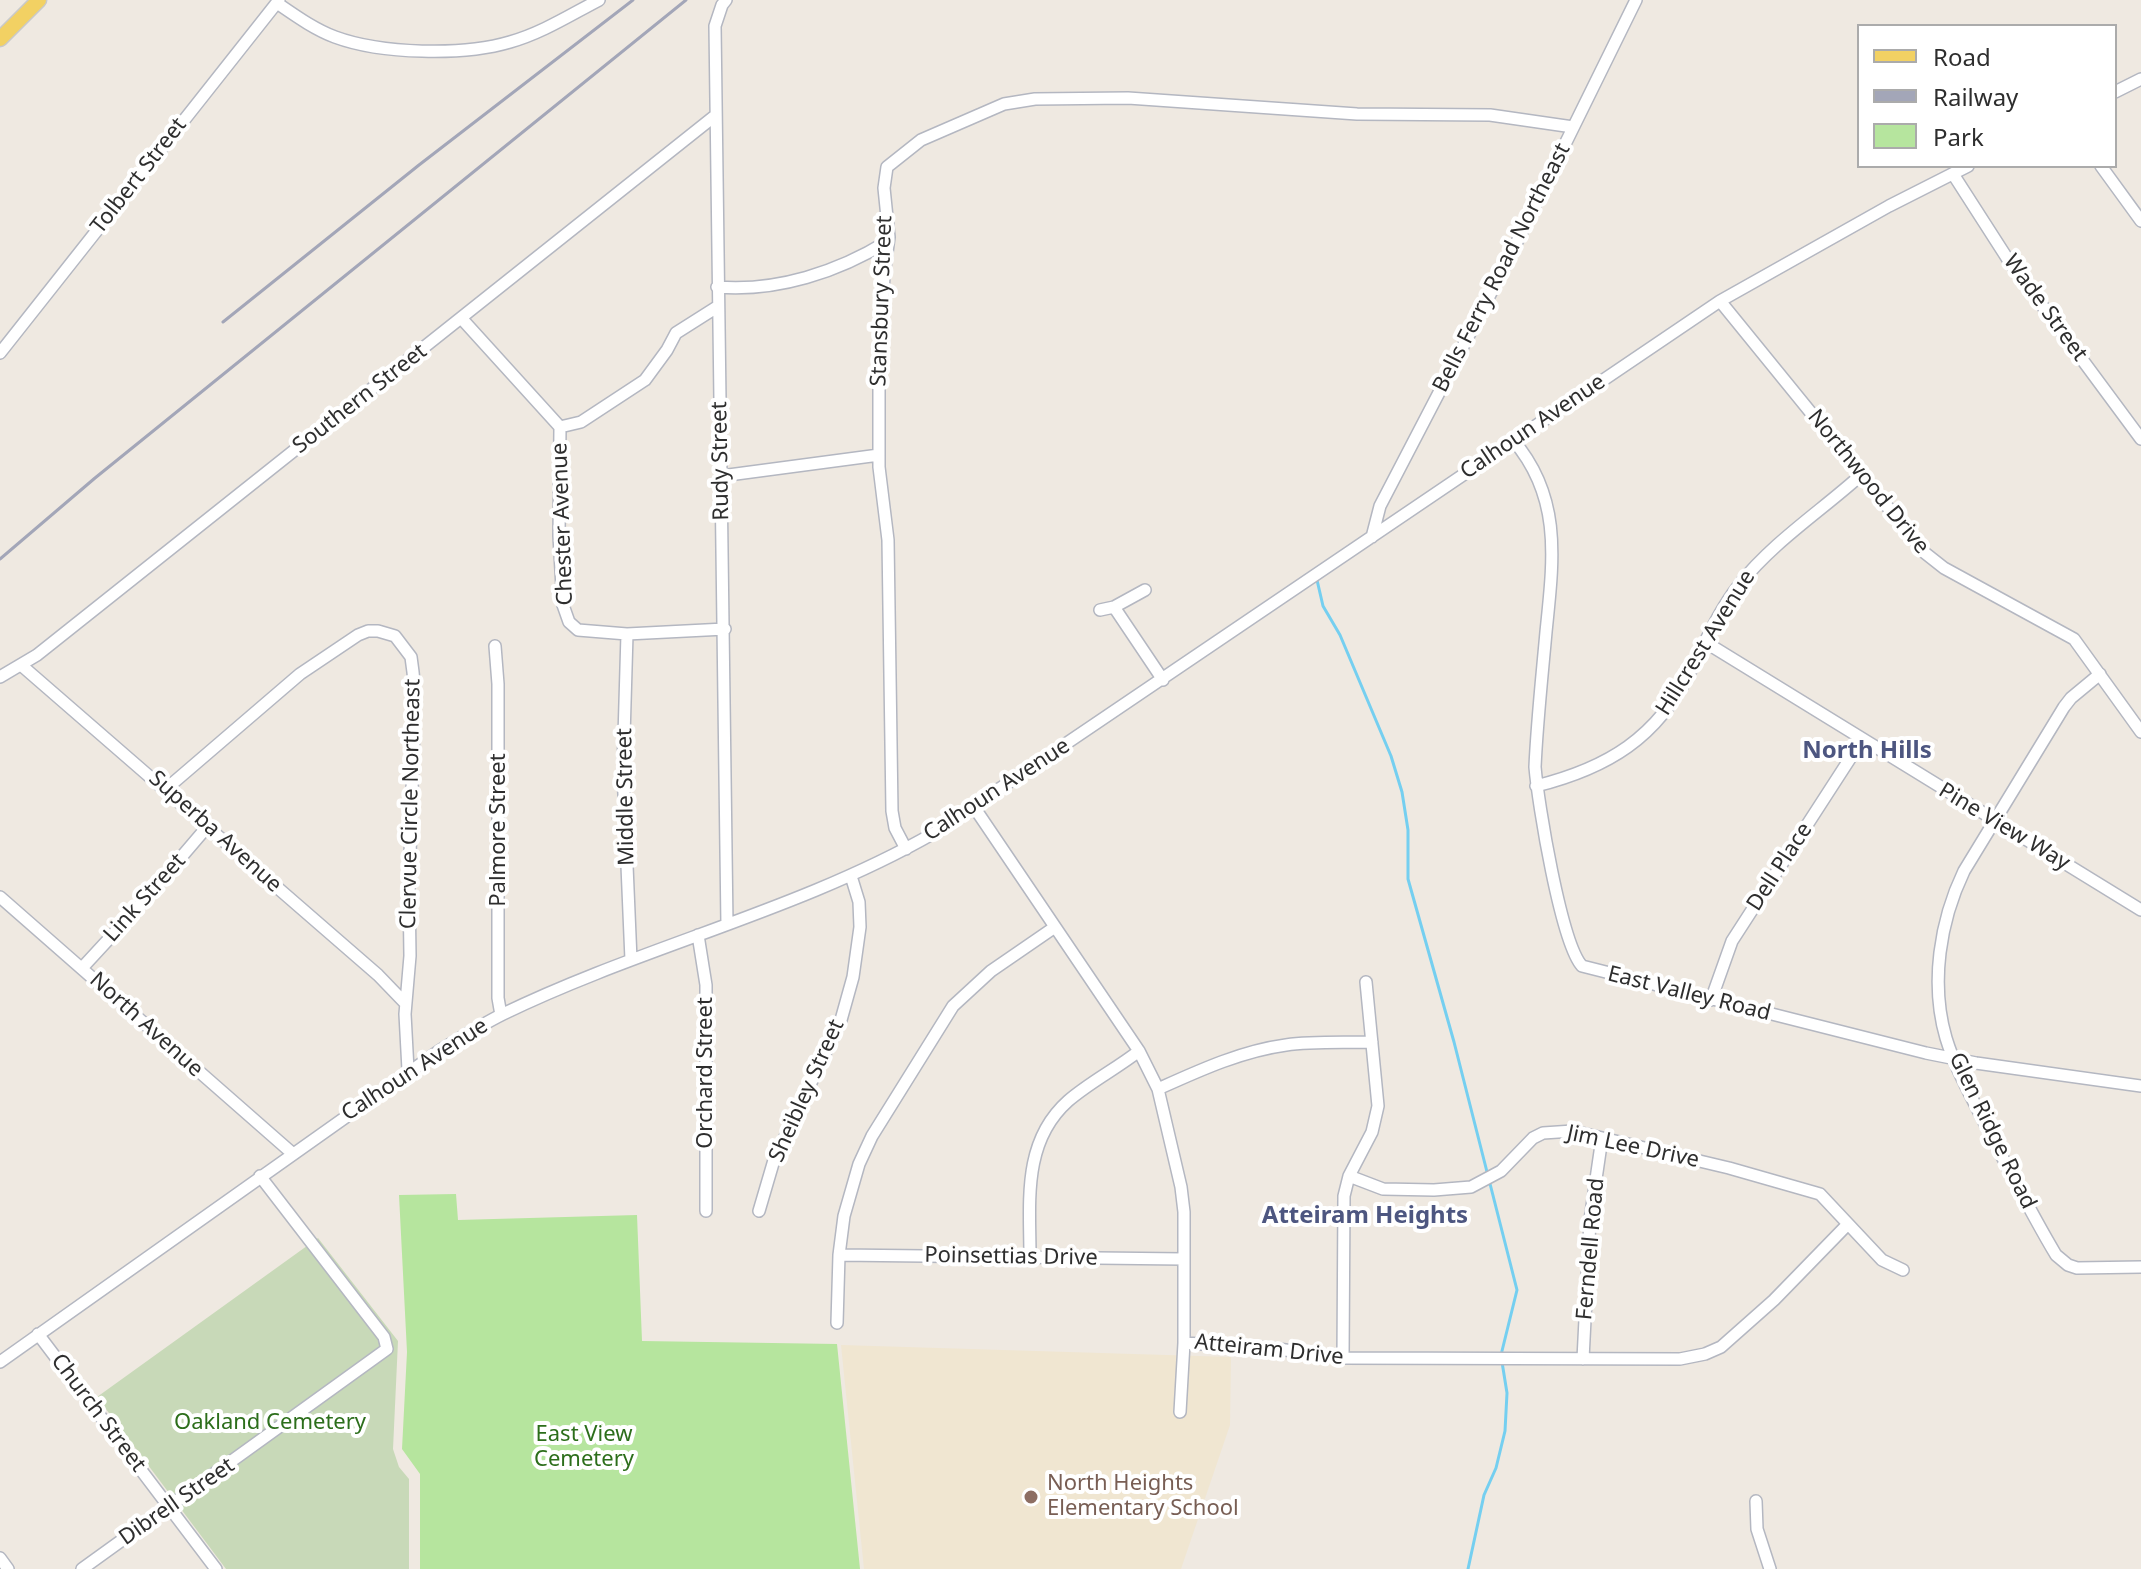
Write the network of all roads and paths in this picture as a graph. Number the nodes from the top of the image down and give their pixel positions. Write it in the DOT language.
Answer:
graph roads {
  1 [pos="39,0"];
  2 [pos="599,0"];
  3 [pos="726,0"];
  4 [pos="1636,0"];
  5 [pos="278,2"];
  6 [pos="0,39"];
  7 [pos="2141,79"];
  8 [pos="2117,91"];
  9 [pos="716,115"];
  10 [pos="1573,127"];
  11 [pos="1964,168"];
  12 [pos="2102,168"];
  13 [pos="1953,174"];
  14 [pos="2141,221"];
  15 [pos="888,241"];
  16 [pos="717,287"];
  17 [pos="1720,301"];
  18 [pos="717,307"];
  19 [pos="462,319"];
  20 [pos="0,353"];
  21 [pos="560,427"];
  22 [pos="2141,439"];
  23 [pos="1513,440"];
  24 [pos="879,455"];
  25 [pos="1861,475"];
  26 [pos="721,476"];
  27 [pos="1372,537"];
  28 [pos="1145,590"];
  29 [pos="1114,607"];
  30 [pos="1100,610"];
  31 [pos="725,629"];
  32 [pos="627,634"];
  33 [pos="1705,642"];
  34 [pos="495,646"];
  35 [pos="21,665"];
  36 [pos="2100,674"];
  37 [pos="0,677"];
  38 [pos="1163,680"];
  39 [pos="2141,732"];
  40 [pos="1862,740"];
  41 [pos="1536,786"];
  42 [pos="166,789"];
  43 [pos="974,807"];
  44 [pos="1995,821"];
  45 [pos="207,827"];
  46 [pos="906,849"];
  47 [pos="851,876"];
  48 [pos="0,897"];
  49 [pos="2141,910"];
  50 [pos="727,924"];
  51 [pos="1055,927"];
  52 [pos="698,935"];
  53 [pos="631,960"];
  54 [pos="82,968"];
  55 [pos="1366,982"];
  56 [pos="1711,1000"];
  57 [pos="405,1003"];
  58 [pos="501,1015"];
  59 [pos="1372,1042"];
  60 [pos="1139,1051"];
  61 [pos="1954,1059"];
  62 [pos="408,1070"];
  63 [pos="2141,1086"];
  64 [pos="1158,1089"];
  65 [pos="1602,1138"];
  66 [pos="292,1153"];
  67 [pos="260,1176"];
  68 [pos="1349,1176"];
  69 [pos="706,1211"];
  70 [pos="759,1211"];
  71 [pos="1847,1225"];
  72 [pos="839,1255"];
  73 [pos="1030,1257"];
  74 [pos="1183,1259"];
  75 [pos="2141,1267"];
  76 [pos="1903,1270"];
  77 [pos="837,1323"];
  78 [pos="38,1334"];
  79 [pos="1184,1343"];
  80 [pos="1343,1358"];
  81 [pos="1583,1359"];
  82 [pos="0,1362"];
  83 [pos="1180,1412"];
  84 [pos="1756,1501"];
  85 [pos="169,1507"];
  86 [pos="0,1558"];
  87 [pos="8,1569"];
  88 [pos="82,1569"];
  89 [pos="216,1569"];
  90 [pos="1770,1569"];
  1 -- 6 [label="main road"];
  2 -- 5 [label="street"];
  3 -- 9 [label="street, Rudy Street"];
  4 -- 10 [label="street, Bells Ferry Road Northeast"];
  5 -- 20 [label="street, Tolbert Street"];
  7 -- 8 [label="street"];
  9 -- 16 [label="street, Rudy Street"];
  9 -- 19 [label="street, Southern Street"];
  10 -- 15 [label="street, Stansbury Street"];
  10 -- 27 [label="street, Bells Ferry Road Northeast"];
  11 -- 13 [label="street, Calhoun Avenue"];
  12 -- 14 [label="street"];
  13 -- 17 [label="street, Calhoun Avenue"];
  13 -- 22 [label="street, Wade Street"];
  15 -- 16 [label="street"];
  15 -- 24 [label="street, Stansbury Street"];
  16 -- 18 [label="street, Rudy Street"];
  17 -- 23 [label="street, Calhoun Avenue"];
  17 -- 25 [label="street, Northwood Drive"];
  18 -- 21 [label="street"];
  18 -- 26 [label="street, Rudy Street"];
  19 -- 21 [label="street, Chester Avenue"];
  19 -- 35 [label="street, Southern Street"];
  21 -- 32 [label="street, Chester Avenue"];
  23 -- 27 [label="street, Calhoun Avenue"];
  23 -- 41 [label="street, East Valley Road"];
  24 -- 26 [label="street"];
  24 -- 46 [label="street, Stansbury Street"];
  25 -- 33 [label="street, Hillcrest Avenue"];
  25 -- 36 [label="street, Northwood Drive"];
  26 -- 31 [label="street, Rudy Street"];
  27 -- 38 [label="street, Calhoun Avenue"];
  28 -- 29 [label="street"];
  29 -- 30 [label="street"];
  29 -- 38 [label="street"];
  31 -- 32 [label="street"];
  31 -- 50 [label="street, Rudy Street"];
  32 -- 53 [label="street, Middle Street"];
  33 -- 40 [label="street, Pine View Way"];
  33 -- 41 [label="street, Hillcrest Avenue"];
  34 -- 58 [label="street, Palmore Street"];
  35 -- 37 [label="street, Southern Street"];
  35 -- 42 [label="street, Superba Avenue"];
  36 -- 39 [label="street, Northwood Drive"];
  36 -- 44 [label="street, Glen Ridge Road"];
  38 -- 43 [label="street, Calhoun Avenue"];
  40 -- 44 [label="street, Pine View Way"];
  40 -- 56 [label="street, Dell Place"];
  41 -- 56 [label="street, East Valley Road"];
  42 -- 45 [label="street, Superba Avenue"];
  42 -- 57 [label="street, Clervue Circle Northeast"];
  43 -- 46 [label="street, Calhoun Avenue"];
  43 -- 51 [label="street, Atteiram Drive"];
  44 -- 49 [label="street, Pine View Way"];
  44 -- 61 [label="street, Glen Ridge Road"];
  45 -- 54 [label="street, Link Street"];
  45 -- 57 [label="street, Superba Avenue"];
  46 -- 47 [label="street, Calhoun Avenue"];
  47 -- 50 [label="street, Calhoun Avenue"];
  47 -- 70 [label="street, Sheibley Street"];
  48 -- 54 [label="street, North Avenue"];
  50 -- 52 [label="street, Calhoun Avenue"];
  51 -- 60 [label="street, Atteiram Drive"];
  51 -- 72 [label="street"];
  52 -- 53 [label="street, Calhoun Avenue"];
  52 -- 69 [label="street, Orchard Street"];
  53 -- 58 [label="street, Calhoun Avenue"];
  54 -- 66 [label="street, North Avenue"];
  55 -- 59 [label="street"];
  56 -- 61 [label="street, East Valley Road"];
  57 -- 62 [label="street, Clervue Circle Northeast"];
  58 -- 62 [label="street, Calhoun Avenue"];
  59 -- 64 [label="street"];
  59 -- 68 [label="street"];
  60 -- 64 [label="street, Atteiram Drive"];
  60 -- 73 [label="street"];
  61 -- 63 [label="street, East Valley Road"];
  61 -- 75 [label="street, Glen Ridge Road"];
  62 -- 66 [label="street, Calhoun Avenue"];
  64 -- 74 [label="street, Atteiram Drive"];
  65 -- 68 [label="street, Jim Lee Drive"];
  65 -- 71 [label="street, Jim Lee Drive"];
  65 -- 81 [label="street, Ferndell Road"];
  66 -- 67 [label="street, Calhoun Avenue"];
  67 -- 78 [label="street, Calhoun Avenue"];
  67 -- 85 [label="street, Dibrell Street"];
  68 -- 80 [label="street"];
  71 -- 76 [label="street, Jim Lee Drive"];
  71 -- 81 [label="street, Atteiram Drive"];
  72 -- 73 [label="street, Poinsettias Drive"];
  72 -- 77 [label="street"];
  73 -- 74 [label="street, Poinsettias Drive"];
  74 -- 79 [label="street, Atteiram Drive"];
  78 -- 82 [label="street, Calhoun Avenue"];
  78 -- 85 [label="street, Church Street"];
  79 -- 80 [label="street, Atteiram Drive"];
  79 -- 83 [label="street"];
  80 -- 81 [label="street, Atteiram Drive"];
  84 -- 90 [label="street"];
  85 -- 88 [label="street, Dibrell Street"];
  85 -- 89 [label="street, Church Street"];
  86 -- 87 [label="street"];
}
